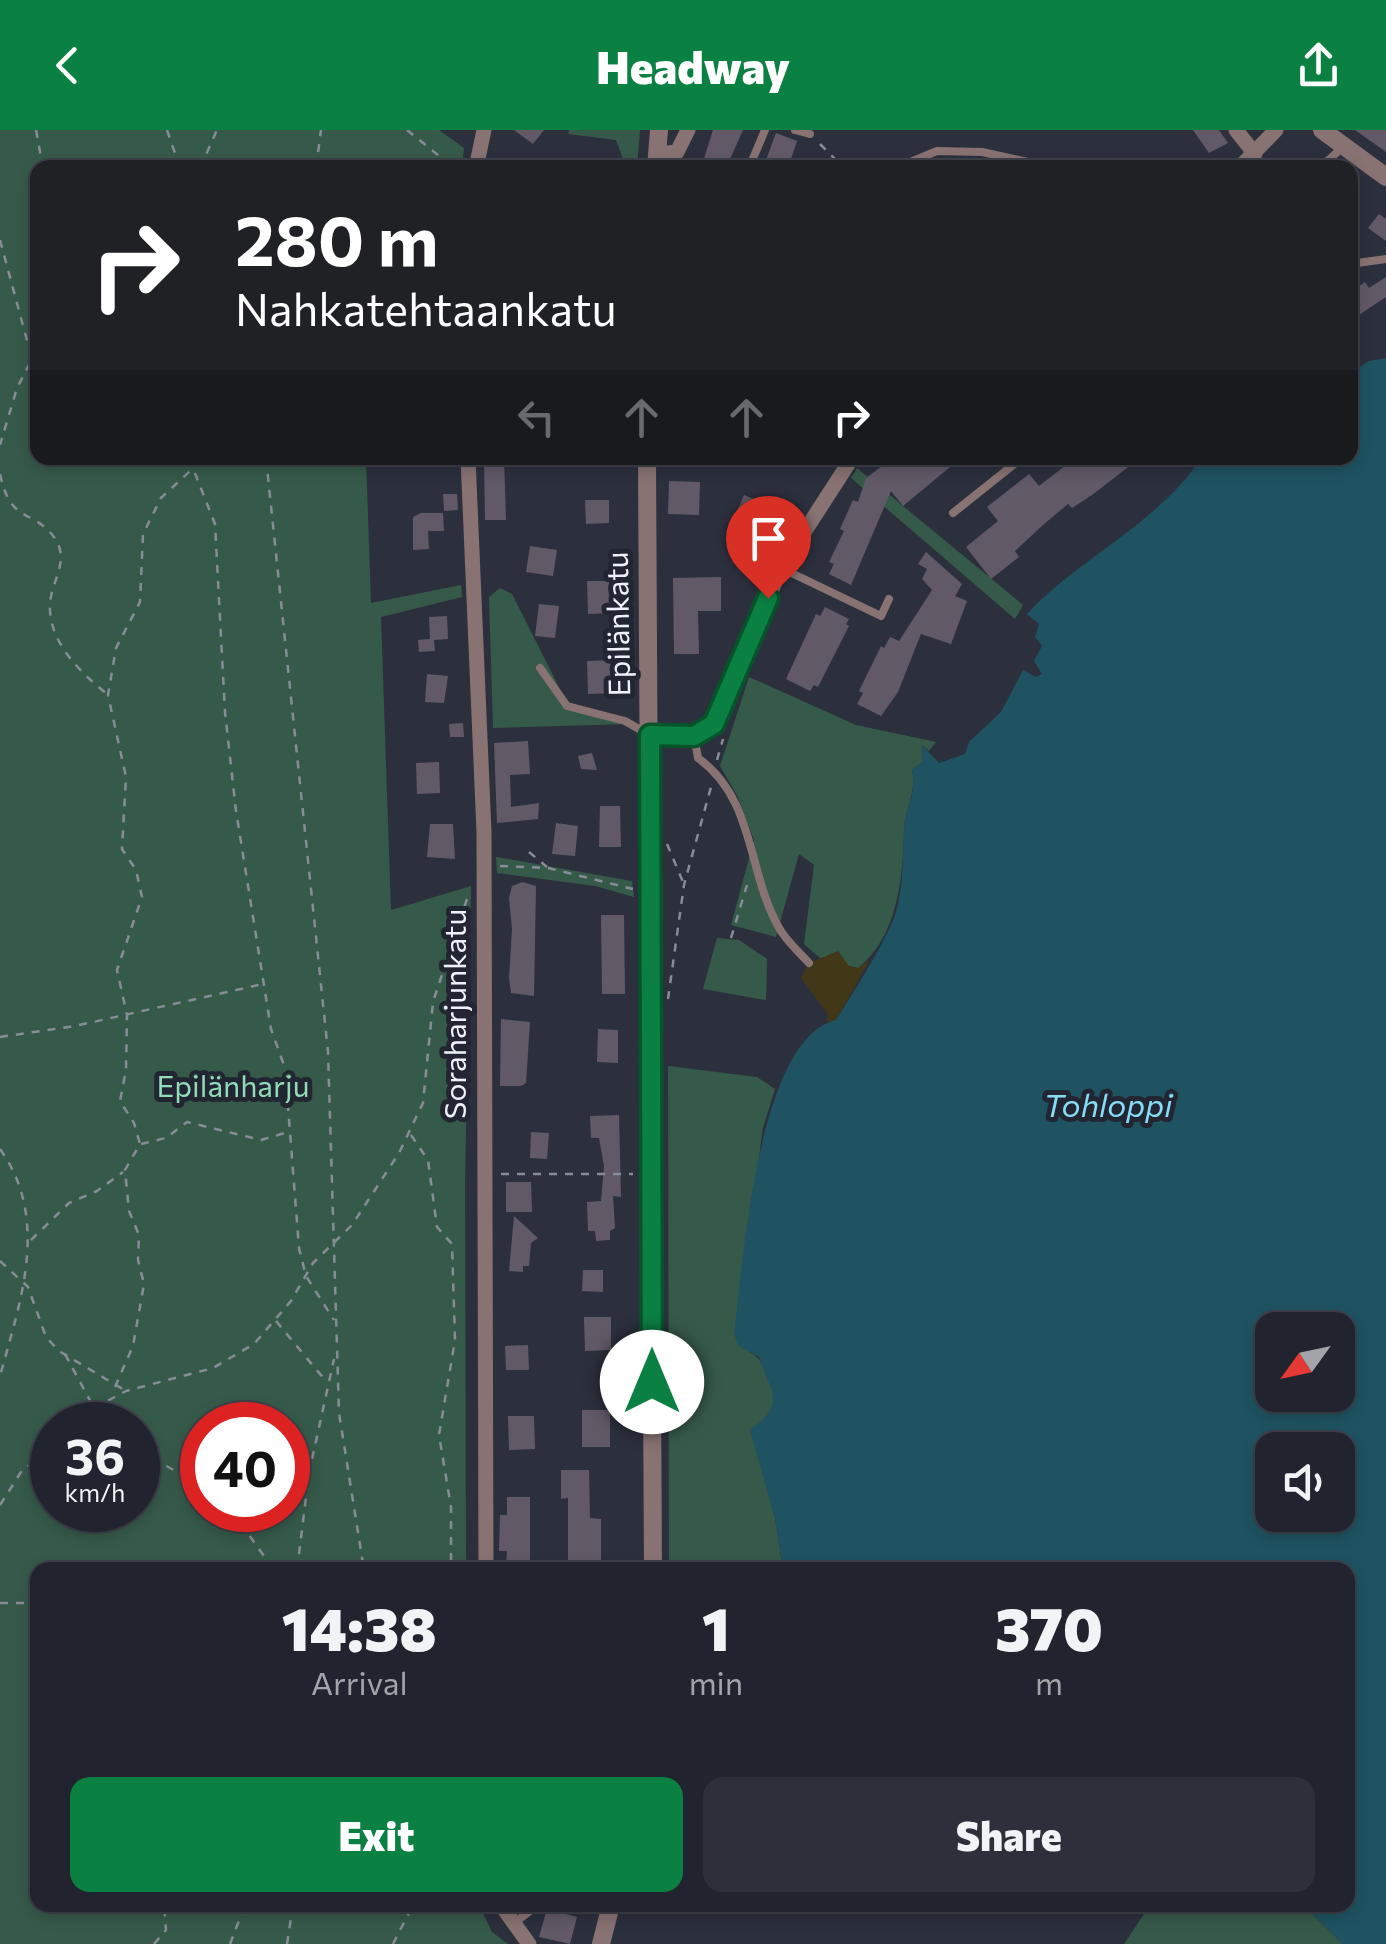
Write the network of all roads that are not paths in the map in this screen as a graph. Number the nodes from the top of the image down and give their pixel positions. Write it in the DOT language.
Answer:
graph roads {
  1 [pos="484,130"];
  2 [pos="659,130"];
  3 [pos="688,130"];
  4 [pos="765,130"];
  5 [pos="795,130"];
  6 [pos="1236,130"];
  7 [pos="1276,130"];
  8 [pos="1322,130"];
  9 [pos="810,134"];
  10 [pos="1344,146"];
  11 [pos="1255,154"];
  12 [pos="478,160"];
  13 [pos="656,160"];
  14 [pos="658,160"];
  15 [pos="753,160"];
  16 [pos="915,160"];
  17 [pos="1009,160"];
  18 [pos="1248,160"];
  19 [pos="1329,160"];
  20 [pos="1386,178"];
  21 [pos="1386,259"];
  22 [pos="1358,263"];
  23 [pos="468,465"];
  24 [pos="647,465"];
  25 [pos="847,465"];
  26 [pos="1012,465"];
  27 [pos="953,514"];
  28 [pos="781,568"];
  29 [pos="889,599"];
  30 [pos="540,668"];
  31 [pos="650,735"];
  32 [pos="694,736"];
  33 [pos="809,963"];
  34 [pos="486,1562"];
  35 [pos="653,1562"];
  36 [pos="507,1912"];
  37 [pos="529,1912"];
  38 [pos="609,1912"];
  39 [pos="514,1923"];
  40 [pos="528,1944"];
  41 [pos="600,1944"];
  1 -- 12 [label="street"];
  2 -- 13 [label="street"];
  3 -- 14 [label="street"];
  4 -- 15 [label="lane"];
  5 -- 9 [label="lane"];
  6 -- 11 [label="street"];
  7 -- 11 [label="street"];
  8 -- 10 [label="street"];
  10 -- 19 [label="lane"];
  10 -- 20 [label="street"];
  11 -- 18 [label="street"];
  16 -- 17 [label="lane"];
  21 -- 22 [label="lane"];
  23 -- 34 [label="street, Soraharjunkatu"];
  24 -- 31 [label="street, Epilänkatu"];
  25 -- 28 [label="street"];
  26 -- 27 [label="lane"];
  28 -- 29 [label="lane"];
  28 -- 32 [label="street"];
  30 -- 31 [label="lane"];
  31 -- 32 [label="street"];
  31 -- 35 [label="street, Epilänkatu"];
  32 -- 33 [label="lane"];
  36 -- 39 [label="street"];
  37 -- 39 [label="lane"];
  38 -- 41 [label="street"];
  39 -- 40 [label="street"];
}
